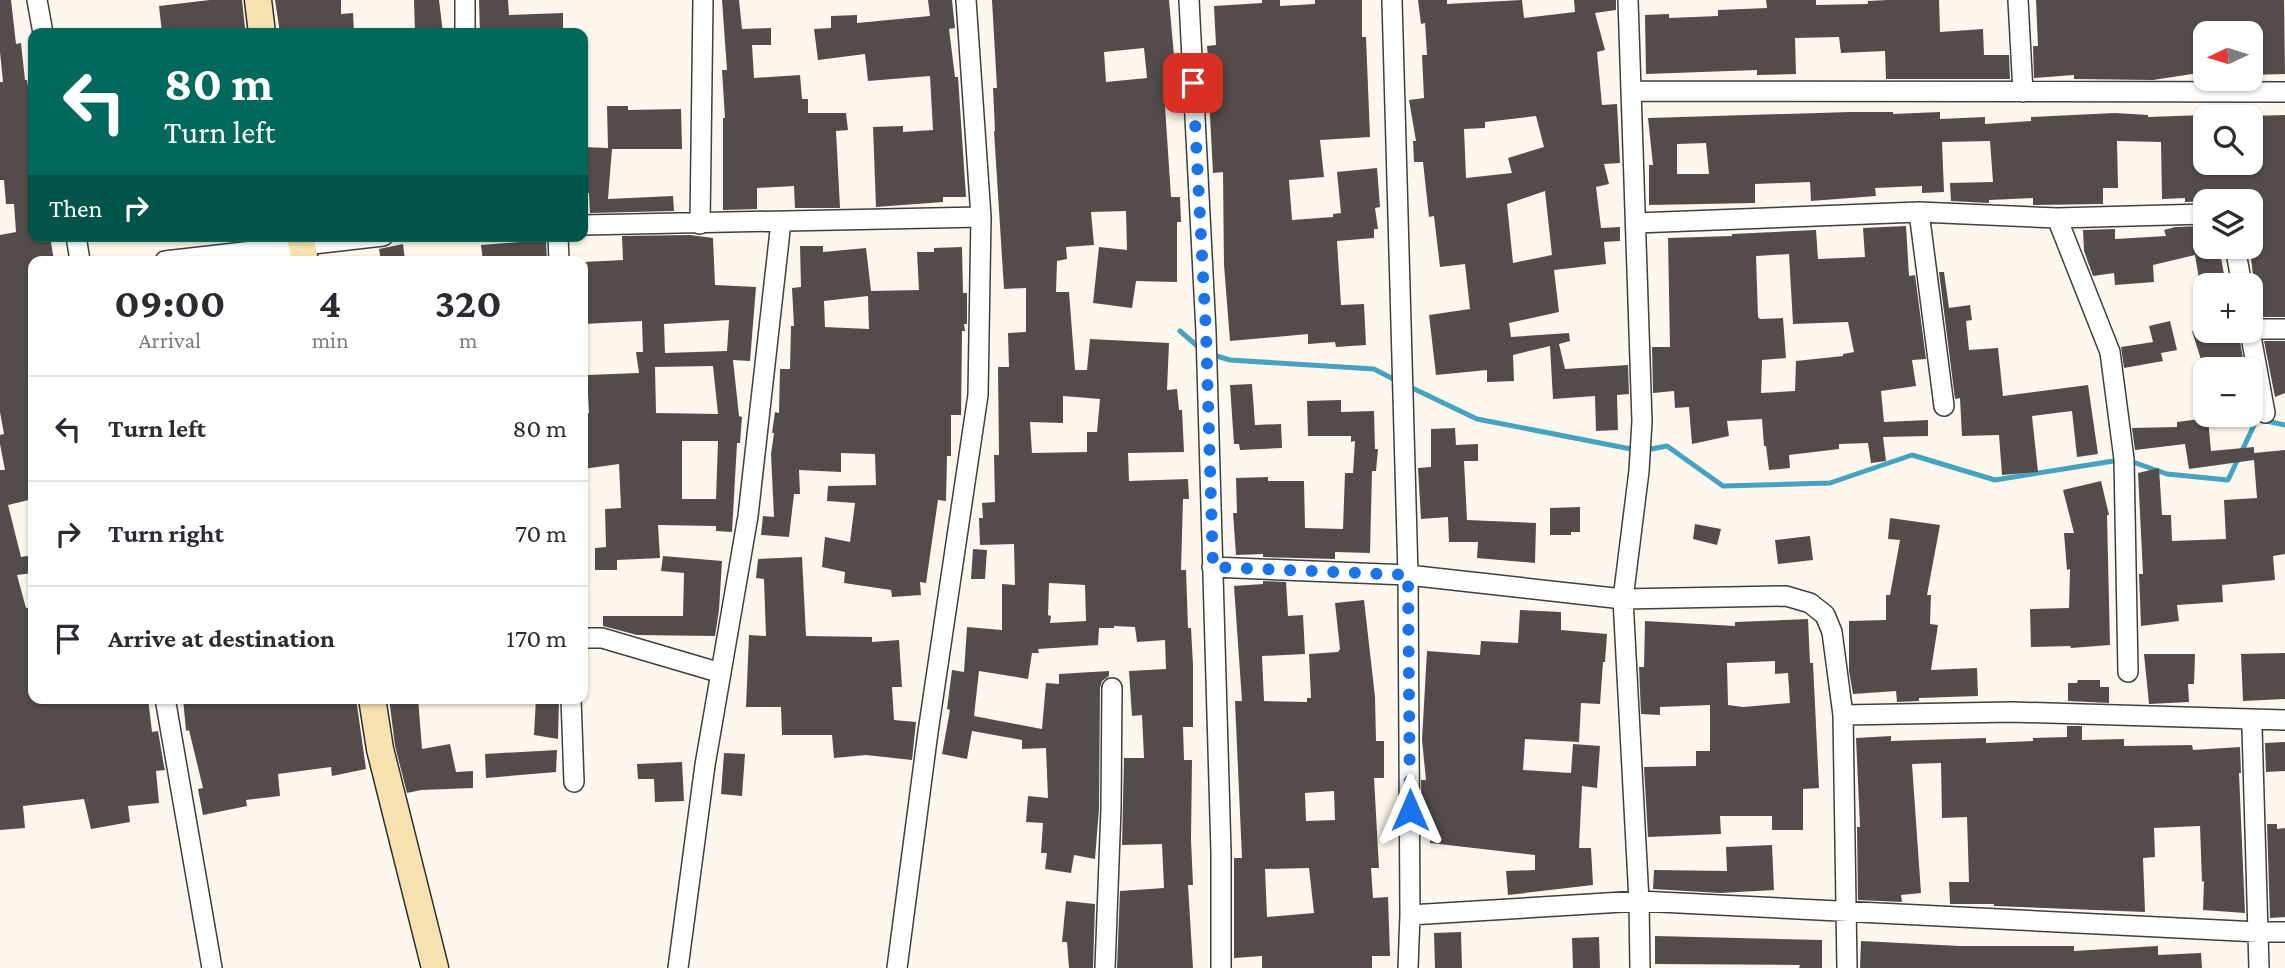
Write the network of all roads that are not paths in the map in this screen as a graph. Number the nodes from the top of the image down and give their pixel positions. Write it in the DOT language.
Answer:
graph roads {
  1 [pos="37,0"];
  2 [pos="258,0"];
  3 [pos="466,0"];
  4 [pos="703,0"];
  5 [pos="966,0"];
  6 [pos="1189,0"];
  7 [pos="1392,0"];
  8 [pos="1628,0"];
  9 [pos="2018,0"];
  10 [pos="42,28"];
  11 [pos="261,28"];
  12 [pos="465,28"];
  13 [pos="1633,91"];
  14 [pos="2023,92"];
  15 [pos="2285,92"];
  16 [pos="1919,212"];
  17 [pos="2193,214"];
  18 [pos="981,217"];
  19 [pos="2057,218"];
  20 [pos="781,222"];
  21 [pos="1636,223"];
  22 [pos="700,224"];
  23 [pos="588,225"];
  24 [pos="343,242"];
  25 [pos="303,248"];
  26 [pos="218,256"];
  27 [pos="2285,328"];
  28 [pos="2263,329"];
  29 [pos="2252,343"];
  30 [pos="1944,406"];
  31 [pos="2265,413"];
  32 [pos="1213,567"];
  33 [pos="1408,575"];
  34 [pos="1623,599"];
  35 [pos="588,638"];
  36 [pos="721,673"];
  37 [pos="2128,673"];
  38 [pos="1112,688"];
  39 [pos="166,704"];
  40 [pos="373,704"];
  41 [pos="571,704"];
  42 [pos="1843,715"];
  43 [pos="2285,720"];
  44 [pos="2252,726"];
  45 [pos="574,782"];
  46 [pos="1639,901"];
  47 [pos="1847,912"];
  48 [pos="1410,915"];
  49 [pos="2259,932"];
  50 [pos="2285,932"];
  51 [pos="212,968"];
  52 [pos="435,968"];
  53 [pos="678,968"];
  54 [pos="897,968"];
  55 [pos="1105,968"];
  56 [pos="1221,968"];
  57 [pos="1408,968"];
  58 [pos="1640,968"];
  59 [pos="1847,968"];
  60 [pos="2259,968"];
  1 -- 10 [label="street"];
  2 -- 11 [label="main road"];
  3 -- 12 [label="street"];
  4 -- 22 [label="street"];
  5 -- 18 [label="street"];
  6 -- 32 [label="street"];
  7 -- 33 [label="street"];
  8 -- 13 [label="street"];
  9 -- 14 [label="street"];
  13 -- 14 [label="street"];
  13 -- 21 [label="street"];
  14 -- 15 [label="street"];
  16 -- 19 [label="street"];
  16 -- 21 [label="street"];
  16 -- 30 [label="street"];
  17 -- 19 [label="street"];
  18 -- 20 [label="street"];
  18 -- 54 [label="street"];
  19 -- 37 [label="street"];
  20 -- 22 [label="street"];
  20 -- 36 [label="street"];
  21 -- 34 [label="street"];
  22 -- 23 [label="street"];
  24 -- 25 [label="street"];
  25 -- 26 [label="street"];
  27 -- 28 [label="street"];
  29 -- 31 [label="street"];
  32 -- 33 [label="street"];
  32 -- 56 [label="street"];
  33 -- 34 [label="street"];
  33 -- 48 [label="street"];
  34 -- 42 [label="street"];
  34 -- 46 [label="street"];
  35 -- 36 [label="street"];
  36 -- 53 [label="street"];
  38 -- 55 [label="street"];
  39 -- 51 [label="street"];
  40 -- 52 [label="main road"];
  41 -- 45 [label="street"];
  42 -- 43 [label="street"];
  42 -- 47 [label="street"];
  44 -- 49 [label="street"];
  46 -- 47 [label="street"];
  46 -- 48 [label="street"];
  46 -- 58 [label="street"];
  47 -- 49 [label="street"];
  47 -- 59 [label="street"];
  48 -- 57 [label="street"];
  49 -- 50 [label="street"];
  49 -- 60 [label="street"];
}
